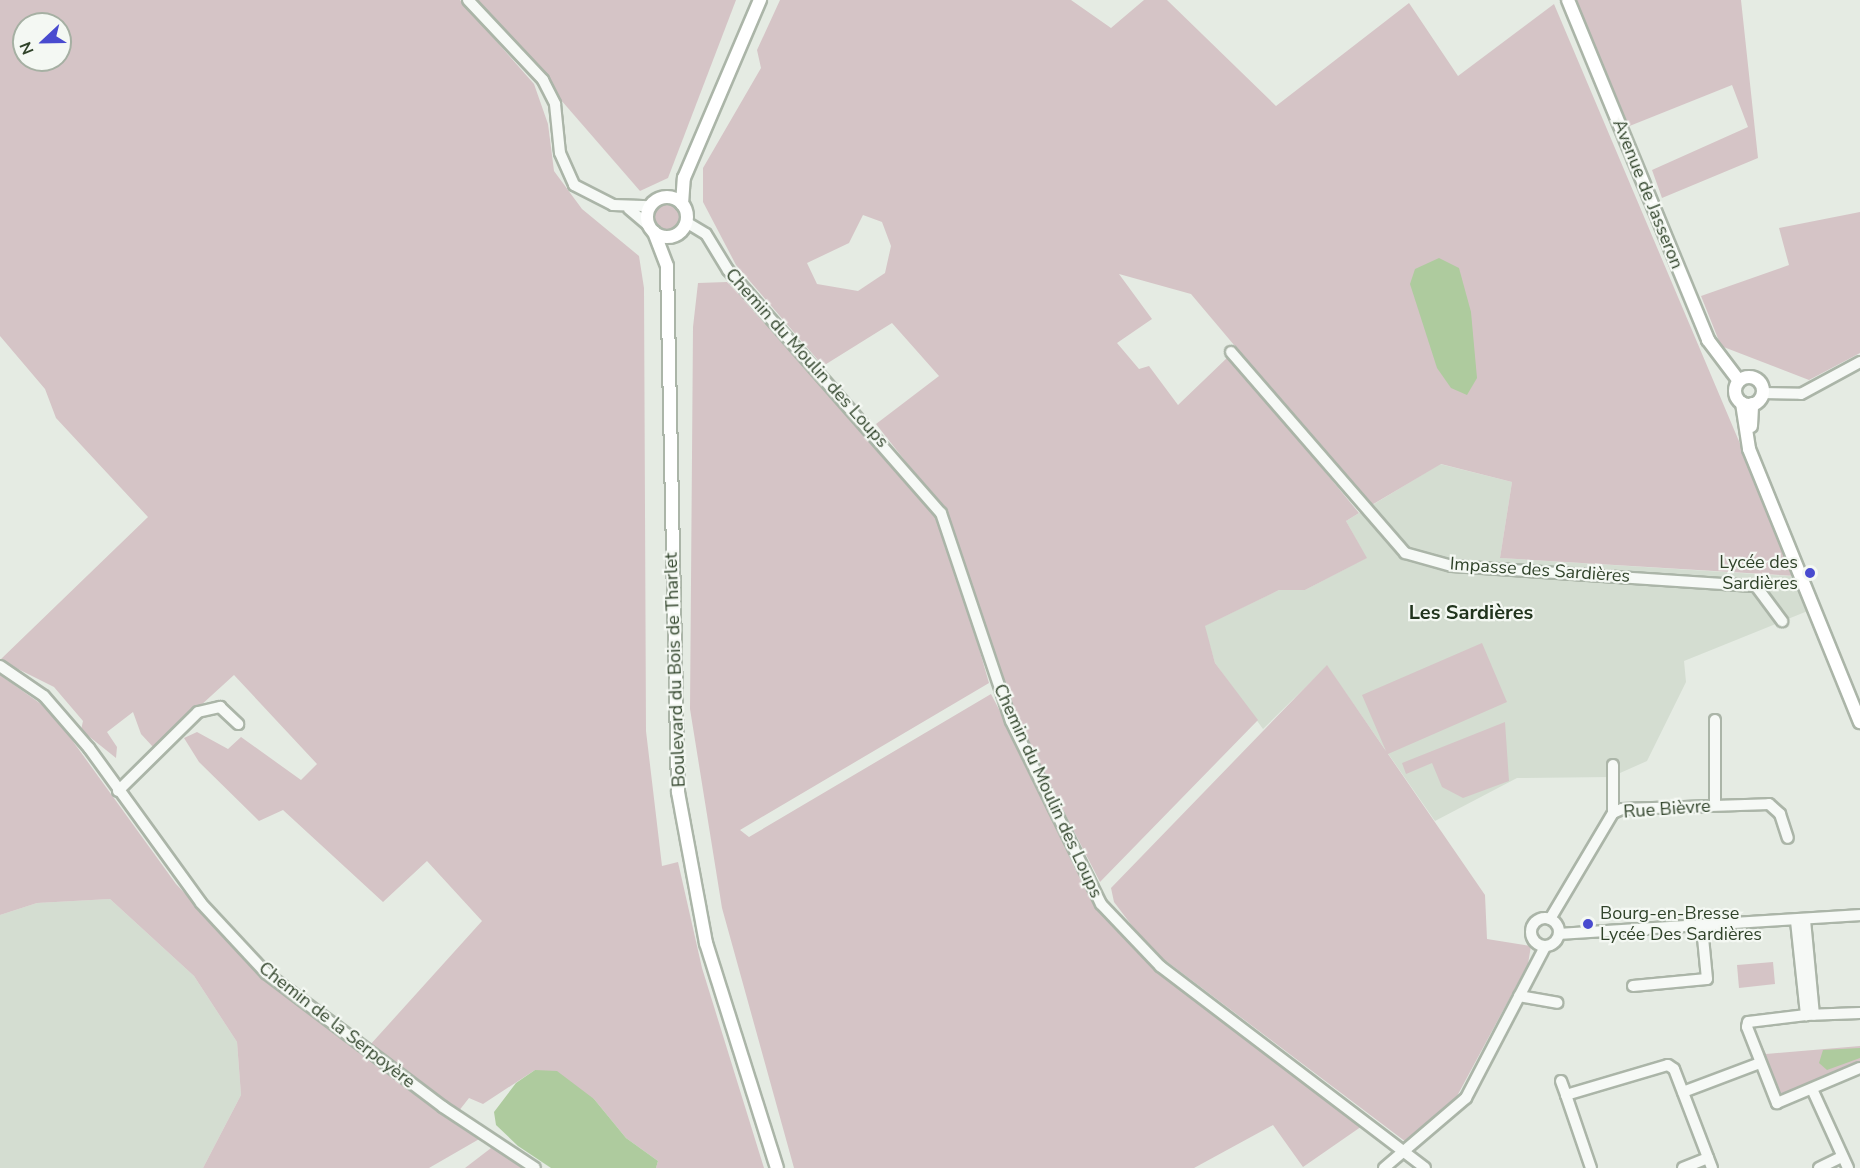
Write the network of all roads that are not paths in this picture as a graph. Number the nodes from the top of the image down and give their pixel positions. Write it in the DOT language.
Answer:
graph roads {
  1 [pos="468,0"];
  2 [pos="760,0"];
  3 [pos="1568,0"];
  4 [pos="684,178"];
  5 [pos="665,197"];
  6 [pos="682,204"];
  7 [pos="650,206"];
  8 [pos="629,209"];
  9 [pos="686,222"];
  10 [pos="651,228"];
  11 [pos="677,234"];
  12 [pos="667,266"];
  13 [pos="1231,352"];
  14 [pos="1860,362"];
  15 [pos="1739,381"];
  16 [pos="1762,393"];
  17 [pos="1747,403"];
  18 [pos="1782,621"];
  19 [pos="0,666"];
  20 [pos="1860,706"];
  21 [pos="1715,720"];
  22 [pos="1860,722"];
  23 [pos="238,724"];
  24 [pos="1613,765"];
  25 [pos="118,791"];
  26 [pos="1715,805"];
  27 [pos="1613,813"];
  28 [pos="1788,838"];
  29 [pos="1860,915"];
  30 [pos="1550,919"];
  31 [pos="1801,920"];
  32 [pos="1702,927"];
  33 [pos="1559,934"];
  34 [pos="1540,945"];
  35 [pos="1633,987"];
  36 [pos="1519,996"];
  37 [pos="1557,1003"];
  38 [pos="1860,1013"];
  39 [pos="1810,1015"];
  40 [pos="1757,1064"];
  41 [pos="1860,1068"];
  42 [pos="1561,1081"];
  43 [pos="1812,1089"];
  44 [pos="1683,1092"];
  45 [pos="1566,1095"];
  46 [pos="1406,1150"];
  47 [pos="1842,1157"];
  48 [pos="1710,1163"];
  49 [pos="535,1168"];
  50 [pos="777,1168"];
  51 [pos="1384,1168"];
  52 [pos="1425,1168"];
  53 [pos="1591,1168"];
  54 [pos="1683,1168"];
  55 [pos="1819,1168"];
  56 [pos="1848,1168"];
  1 -- 8 [label="street"];
  2 -- 4 [label="main road"];
  3 -- 15 [label="main road, Avenue de Jasseron"];
  4 -- 5 [label="main road"];
  4 -- 6 [label="main road"];
  5 -- 6 [label="main road"];
  5 -- 7 [label="main road"];
  6 -- 9 [label="main road"];
  7 -- 8 [label="street"];
  7 -- 10 [label="main road"];
  8 -- 10 [label="street"];
  9 -- 11 [label="main road"];
  9 -- 46 [label="street, Chemin du Moulin des Loups"];
  10 -- 11 [label="main road"];
  10 -- 12 [label="main road, Boulevard du Bois de Tharlet"];
  11 -- 12 [label="main road, Boulevard du Bois de Tharlet"];
  12 -- 50 [label="main road, Boulevard du Bois de Tharlet"];
  13 -- 18 [label="street, Impasse des Sardières"];
  14 -- 16 [label="street"];
  15 -- 16 [label="main road"];
  15 -- 17 [label="main road"];
  16 -- 17 [label="main road"];
  17 -- 20 [label="main road"];
  17 -- 22 [label="main road"];
  19 -- 25 [label="street, Chemin de la Serpoyère"];
  21 -- 26 [label="street"];
  23 -- 25 [label="street"];
  24 -- 27 [label="street"];
  25 -- 49 [label="street, Chemin de la Serpoyère"];
  26 -- 27 [label="street, Rue Bièvre"];
  26 -- 28 [label="street, Rue Bièvre"];
  27 -- 30 [label="street, Rue Bièvre"];
  29 -- 31 [label="street"];
  30 -- 33 [label="street"];
  30 -- 34 [label="street, Rue Bièvre"];
  31 -- 32 [label="street"];
  31 -- 39 [label="street"];
  32 -- 33 [label="street"];
  32 -- 35 [label="street"];
  33 -- 34 [label="street"];
  34 -- 36 [label="street"];
  36 -- 37 [label="street"];
  36 -- 46 [label="street"];
  38 -- 39 [label="street"];
  39 -- 40 [label="street"];
  40 -- 43 [label="street"];
  40 -- 44 [label="street"];
  41 -- 43 [label="street"];
  42 -- 45 [label="street"];
  43 -- 47 [label="street"];
  44 -- 45 [label="street"];
  44 -- 48 [label="street"];
  45 -- 53 [label="street"];
  46 -- 51 [label="street"];
  46 -- 52 [label="street, Chemin du Moulin des Loups"];
  47 -- 55 [label="street"];
  47 -- 56 [label="street"];
  48 -- 54 [label="street"];
}
